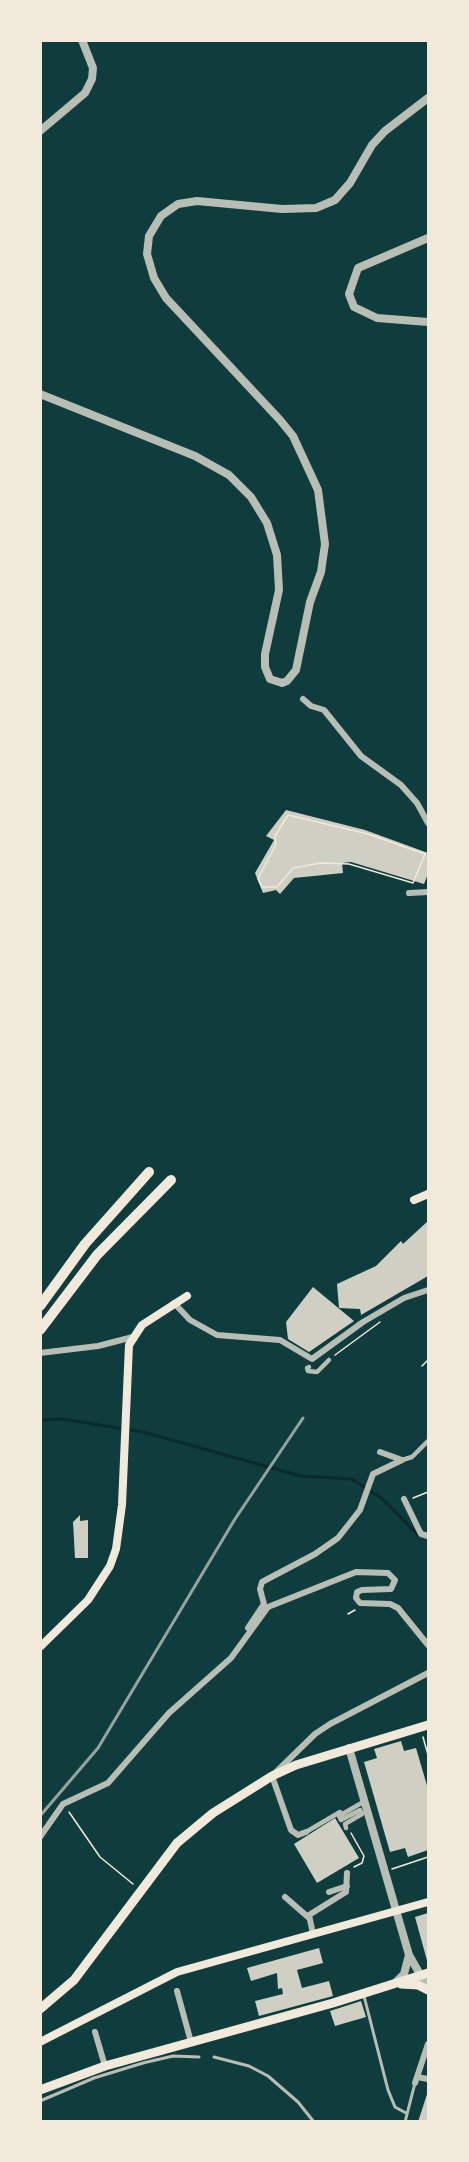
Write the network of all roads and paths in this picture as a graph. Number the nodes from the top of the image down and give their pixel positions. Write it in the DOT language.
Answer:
graph roads {
  1 [pos="82,40"];
  2 [pos="429,98"];
  3 [pos="40,131"];
  4 [pos="429,238"];
  5 [pos="429,322"];
  6 [pos="40,394"];
  7 [pos="303,699"];
  8 [pos="429,823"];
  9 [pos="321,863"];
  10 [pos="429,892"];
  11 [pos="409,893"];
  12 [pos="149,1172"];
  13 [pos="171,1180"];
  14 [pos="429,1194"];
  15 [pos="414,1200"];
  16 [pos="429,1290"];
  17 [pos="186,1296"];
  18 [pos="174,1303"];
  19 [pos="40,1306"];
  20 [pos="386,1318"];
  21 [pos="43,1327"];
  22 [pos="133,1337"];
  23 [pos="40,1353"];
  24 [pos="329,1359"];
  25 [pos="429,1360"];
  26 [pos="422,1366"];
  27 [pos="309,1367"];
  28 [pos="429,1441"];
  29 [pos="380,1452"];
  30 [pos="402,1460"];
  31 [pos="429,1492"];
  32 [pos="404,1499"];
  33 [pos="429,1536"];
  34 [pos="429,1645"];
  35 [pos="40,1647"];
  36 [pos="237,1649"];
  37 [pos="429,1673"];
  38 [pos="424,1726"];
  39 [pos="302,1746"];
  40 [pos="349,1748"];
  41 [pos="429,1755"];
  42 [pos="314,1759"];
  43 [pos="272,1776"];
  44 [pos="364,1800"];
  45 [pos="63,1804"];
  46 [pos="348,1830"];
  47 [pos="306,1832"];
  48 [pos="40,1837"];
  49 [pos="429,1857"];
  50 [pos="385,1871"];
  51 [pos="347,1873"];
  52 [pos="347,1886"];
  53 [pos="142,1890"];
  54 [pos="328,1892"];
  55 [pos="285,1897"];
  56 [pos="429,1902"];
  57 [pos="397,1911"];
  58 [pos="308,1917"];
  59 [pos="313,1934"];
  60 [pos="409,1955"];
  61 [pos="427,1981"];
  62 [pos="390,1986"];
  63 [pos="177,1991"];
  64 [pos="364,1994"];
  65 [pos="40,2009"];
  66 [pos="94,2032"];
  67 [pos="40,2042"];
  68 [pos="191,2042"];
  69 [pos="429,2044"];
  70 [pos="199,2056"];
  71 [pos="214,2057"];
  72 [pos="105,2066"];
  73 [pos="429,2079"];
  74 [pos="416,2080"];
  75 [pos="40,2090"];
  76 [pos="40,2101"];
  77 [pos="406,2113"];
  78 [pos="314,2121"];
  79 [pos="405,2121"];
  1 -- 3 [label="street"];
  2 -- 6 [label="street"];
  4 -- 5 [label="street"];
  7 -- 8 [label="street"];
  9 -- 9 [label="path"];
  10 -- 11 [label="street"];
  12 -- 19 [label="highway"];
  13 -- 21 [label="highway"];
  14 -- 15 [label="main road"];
  16 -- 18 [label="street"];
  17 -- 18 [label="main road"];
  18 -- 22 [label="main road"];
  20 -- 24 [label="path"];
  22 -- 23 [label="street"];
  22 -- 35 [label="main road"];
  24 -- 27 [label="street"];
  25 -- 26 [label="path"];
  28 -- 30 [label="street"];
  29 -- 30 [label="street"];
  30 -- 36 [label="street"];
  31 -- 32 [label="path"];
  32 -- 33 [label="street"];
  34 -- 36 [label="street"];
  36 -- 45 [label="street"];
  37 -- 39 [label="street"];
  38 -- 40 [label="main road"];
  38 -- 41 [label="path"];
  39 -- 42 [label="street"];
  39 -- 43 [label="street"];
  40 -- 42 [label="main road"];
  40 -- 44 [label="street"];
  42 -- 43 [label="main road"];
  43 -- 47 [label="street"];
  43 -- 53 [label="main road"];
  44 -- 46 [label="street"];
  44 -- 47 [label="street"];
  44 -- 50 [label="street"];
  45 -- 48 [label="street"];
  45 -- 53 [label="path"];
  46 -- 51 [label="path"];
  49 -- 50 [label="path"];
  50 -- 57 [label="street"];
  51 -- 52 [label="street"];
  52 -- 54 [label="street"];
  52 -- 58 [label="street"];
  53 -- 65 [label="main road"];
  55 -- 58 [label="street"];
  56 -- 57 [label="main road"];
  57 -- 59 [label="main road"];
  57 -- 60 [label="street"];
  58 -- 59 [label="street"];
  59 -- 67 [label="main road"];
  60 -- 61 [label="street"];
  60 -- 62 [label="street"];
  61 -- 62 [label="main road"];
  61 -- 62 [label="main road"];
  62 -- 64 [label="main road"];
  63 -- 68 [label="street"];
  64 -- 68 [label="main road"];
  64 -- 77 [label="lane"];
  66 -- 72 [label="street"];
  68 -- 72 [label="main road"];
  69 -- 74 [label="street"];
  70 -- 76 [label="lane"];
  71 -- 78 [label="lane"];
  72 -- 75 [label="main road"];
  73 -- 74 [label="street"];
  74 -- 77 [label="lane"];
  77 -- 79 [label="lane"];
}
